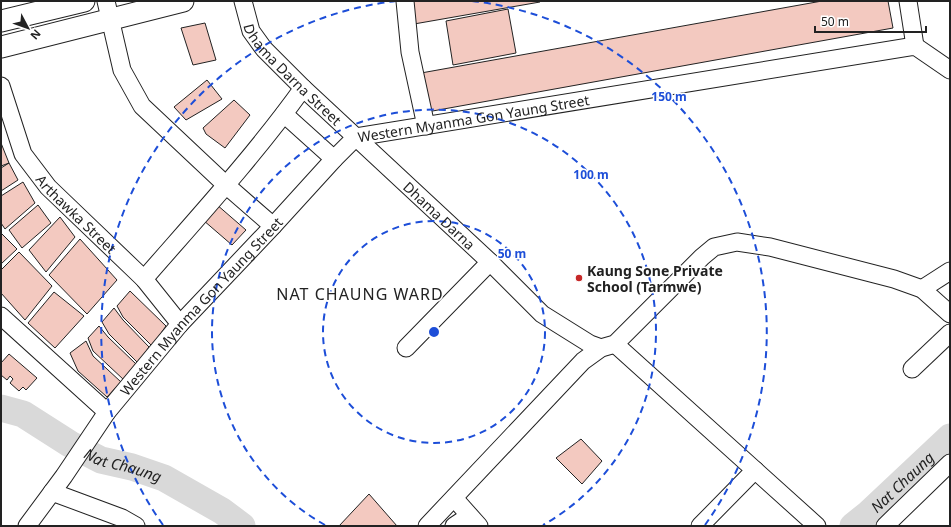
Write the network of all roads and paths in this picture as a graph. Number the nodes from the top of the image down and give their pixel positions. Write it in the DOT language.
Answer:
graph roads {
  1 [pos="84,1"];
  2 [pos="183,1"];
  3 [pos="243,1"];
  4 [pos="405,1"];
  5 [pos="908,1"];
  6 [pos="109,10"];
  7 [pos="1,21"];
  8 [pos="915,46"];
  9 [pos="1,47"];
  10 [pos="950,70"];
  11 [pos="1,86"];
  12 [pos="303,88"];
  13 [pos="284,114"];
  14 [pos="426,126"];
  15 [pos="356,138"];
  16 [pos="334,159"];
  17 [pos="226,185"];
  18 [pos="273,226"];
  19 [pos="490,262"];
  20 [pos="950,271"];
  21 [pos="144,279"];
  22 [pos="922,289"];
  23 [pos="950,314"];
  24 [pos="1,316"];
  25 [pos="180,324"];
  26 [pos="950,333"];
  27 [pos="608,346"];
  28 [pos="406,348"];
  29 [pos="912,369"];
  30 [pos="107,412"];
  31 [pos="950,463"];
  32 [pos="755,470"];
  33 [pos="52,492"];
  34 [pos="454,498"];
  35 [pos="474,521"];
  36 [pos="27,526"];
  37 [pos="136,526"];
  38 [pos="427,526"];
  39 [pos="454,526"];
  40 [pos="700,526"];
  41 [pos="817,526"];
  42 [pos="885,526"];
  1 -- 7 [label="main road"];
  2 -- 6 [label="main road"];
  3 -- 12 [label="street, Dhama Darna Street"];
  4 -- 14 [label="street"];
  5 -- 8 [label="street"];
  6 -- 9 [label="main road"];
  6 -- 17 [label="street"];
  8 -- 10 [label="street"];
  8 -- 14 [label="street, Western Myanma Gon Yaung Street"];
  11 -- 21 [label="street, Arthawka Street"];
  12 -- 13 [label="street"];
  12 -- 15 [label="street, Dhama Darna Street"];
  13 -- 16 [label="street"];
  13 -- 17 [label="street"];
  14 -- 15 [label="street, Western Myanma Gon Yaung Street"];
  15 -- 16 [label="street, Western Myanma Gon Yaung Street"];
  15 -- 19 [label="street, Dhama Darna"];
  16 -- 18 [label="street, Western Myanma Gon Yaung Street"];
  17 -- 18 [label="street"];
  17 -- 21 [label="street"];
  18 -- 25 [label="street, Western Myanma Gon Yaung Street"];
  19 -- 27 [label="street, Dhama Darna"];
  19 -- 28 [label="street"];
  20 -- 22 [label="street"];
  21 -- 25 [label="street, Arthawka Street"];
  22 -- 23 [label="street"];
  22 -- 27 [label="street"];
  24 -- 30 [label="street"];
  25 -- 30 [label="street, Western Myanma Gon Yaung Street"];
  26 -- 29 [label="street"];
  27 -- 32 [label="street, Dhama Darna"];
  27 -- 34 [label="street"];
  30 -- 33 [label="street, Western Myanma Gon Yaung Street"];
  31 -- 42 [label="street"];
  32 -- 40 [label="street"];
  32 -- 41 [label="street, Dhama Darna"];
  33 -- 36 [label="street, Western Myanma Gon Yaung Street"];
  33 -- 37 [label="street"];
  34 -- 35 [label="street"];
  34 -- 38 [label="street"];
  35 -- 39 [label="street"];
}
